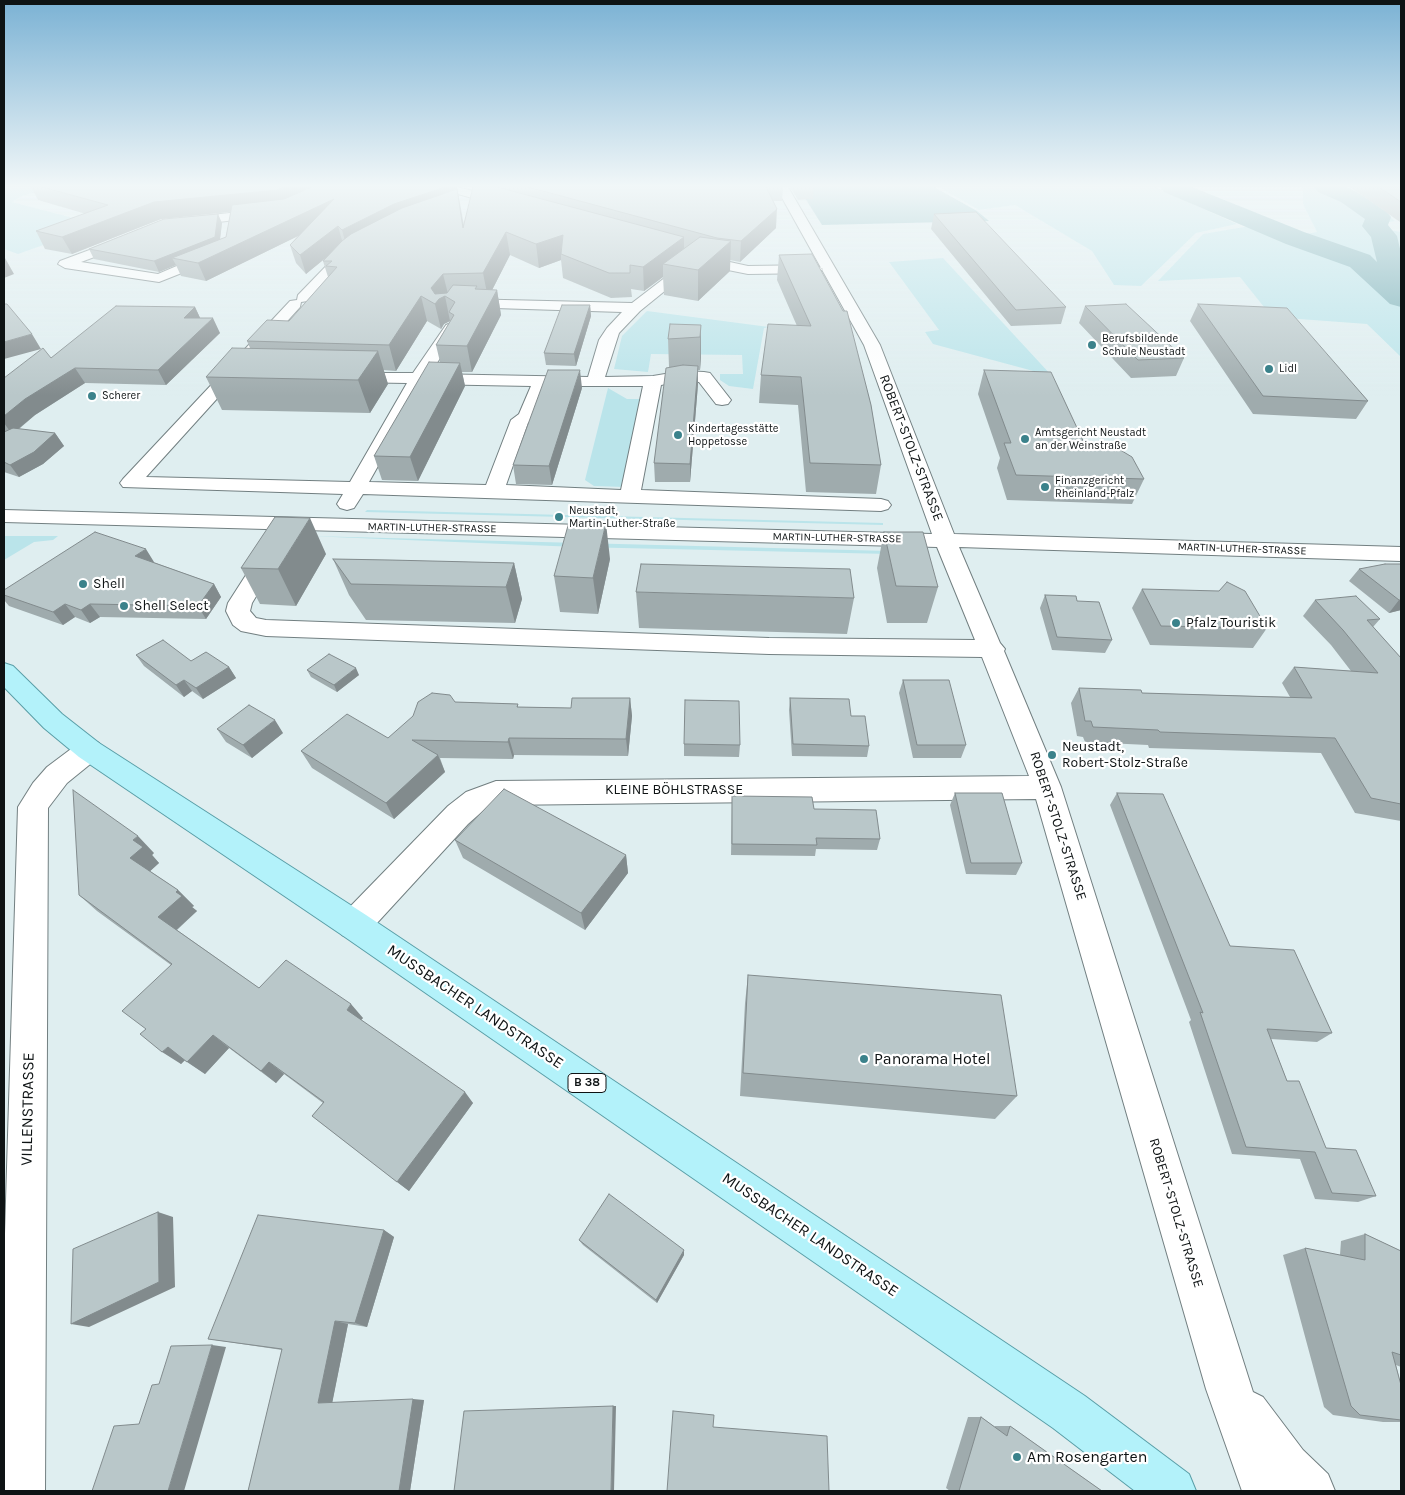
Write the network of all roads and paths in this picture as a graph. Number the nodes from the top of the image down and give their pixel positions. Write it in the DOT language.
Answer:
graph roads {
  1 [pos="82,257"];
  2 [pos="211,257"];
  3 [pos="348,257"];
  4 [pos="690,257"];
  5 [pos="823,257"];
  6 [pos="698,259"];
  7 [pos="830,268"];
  8 [pos="635,308"];
  9 [pos="450,309"];
  10 [pos="451,328"];
  11 [pos="230,374"];
  12 [pos="249,375"];
  13 [pos="332,377"];
  14 [pos="418,379"];
  15 [pos="541,381"];
  16 [pos="653,381"];
  17 [pos="595,382"];
  18 [pos="722,400"];
  19 [pos="355,490"];
  20 [pos="494,491"];
  21 [pos="630,497"];
  22 [pos="881,505"];
  23 [pos="4,516"];
  24 [pos="289,525"];
  25 [pos="333,526"];
  26 [pos="947,541"];
  27 [pos="1401,554"];
  28 [pos="993,649"];
  29 [pos="4,672"];
  30 [pos="89,750"];
  31 [pos="1047,787"];
  32 [pos="354,925"];
  33 [pos="1229,1389"];
  34 [pos="21,1491"];
  35 [pos="1172,1491"];
  36 [pos="1266,1491"];
  37 [pos="1311,1491"];
  1 -- 2 [label="street"];
  3 -- 11 [label="street"];
  4 -- 6 [label="street"];
  5 -- 7 [label="street, ROBERT-STOLZ-STRASSE"];
  6 -- 7 [label="street"];
  6 -- 8 [label="street"];
  7 -- 26 [label="street, ROBERT-STOLZ-STRASSE"];
  8 -- 9 [label="street"];
  8 -- 17 [label="street"];
  10 -- 14 [label="street"];
  11 -- 12 [label="street"];
  11 -- 19 [label="street"];
  13 -- 14 [label="street"];
  14 -- 15 [label="street"];
  14 -- 19 [label="street"];
  15 -- 17 [label="street"];
  15 -- 20 [label="street"];
  16 -- 17 [label="street"];
  16 -- 18 [label="street"];
  16 -- 21 [label="street"];
  19 -- 20 [label="street"];
  19 -- 25 [label="street"];
  20 -- 21 [label="street"];
  21 -- 22 [label="street"];
  23 -- 24 [label="street, MARTIN-LUTHER-STRASSE"];
  24 -- 25 [label="street, MARTIN-LUTHER-STRASSE"];
  24 -- 28 [label="street"];
  25 -- 26 [label="street, MARTIN-LUTHER-STRASSE"];
  26 -- 27 [label="street, MARTIN-LUTHER-STRASSE"];
  26 -- 28 [label="street, ROBERT-STOLZ-STRASSE"];
  28 -- 31 [label="street, ROBERT-STOLZ-STRASSE"];
  29 -- 30 [label="main road, MUSSBACHER LANDSTRASSE / B 38"];
  30 -- 32 [label="main road, MUSSBACHER LANDSTRASSE / B 38"];
  30 -- 34 [label="street, VILLENSTRASSE"];
  31 -- 32 [label="street, KLEINE BÖHLSTRASSE"];
  31 -- 33 [label="street, ROBERT-STOLZ-STRASSE"];
  32 -- 35 [label="main road, MUSSBACHER LANDSTRASSE / B 38"];
  33 -- 36 [label="street, ROBERT-STOLZ-STRASSE"];
  33 -- 37 [label="street"];
}
